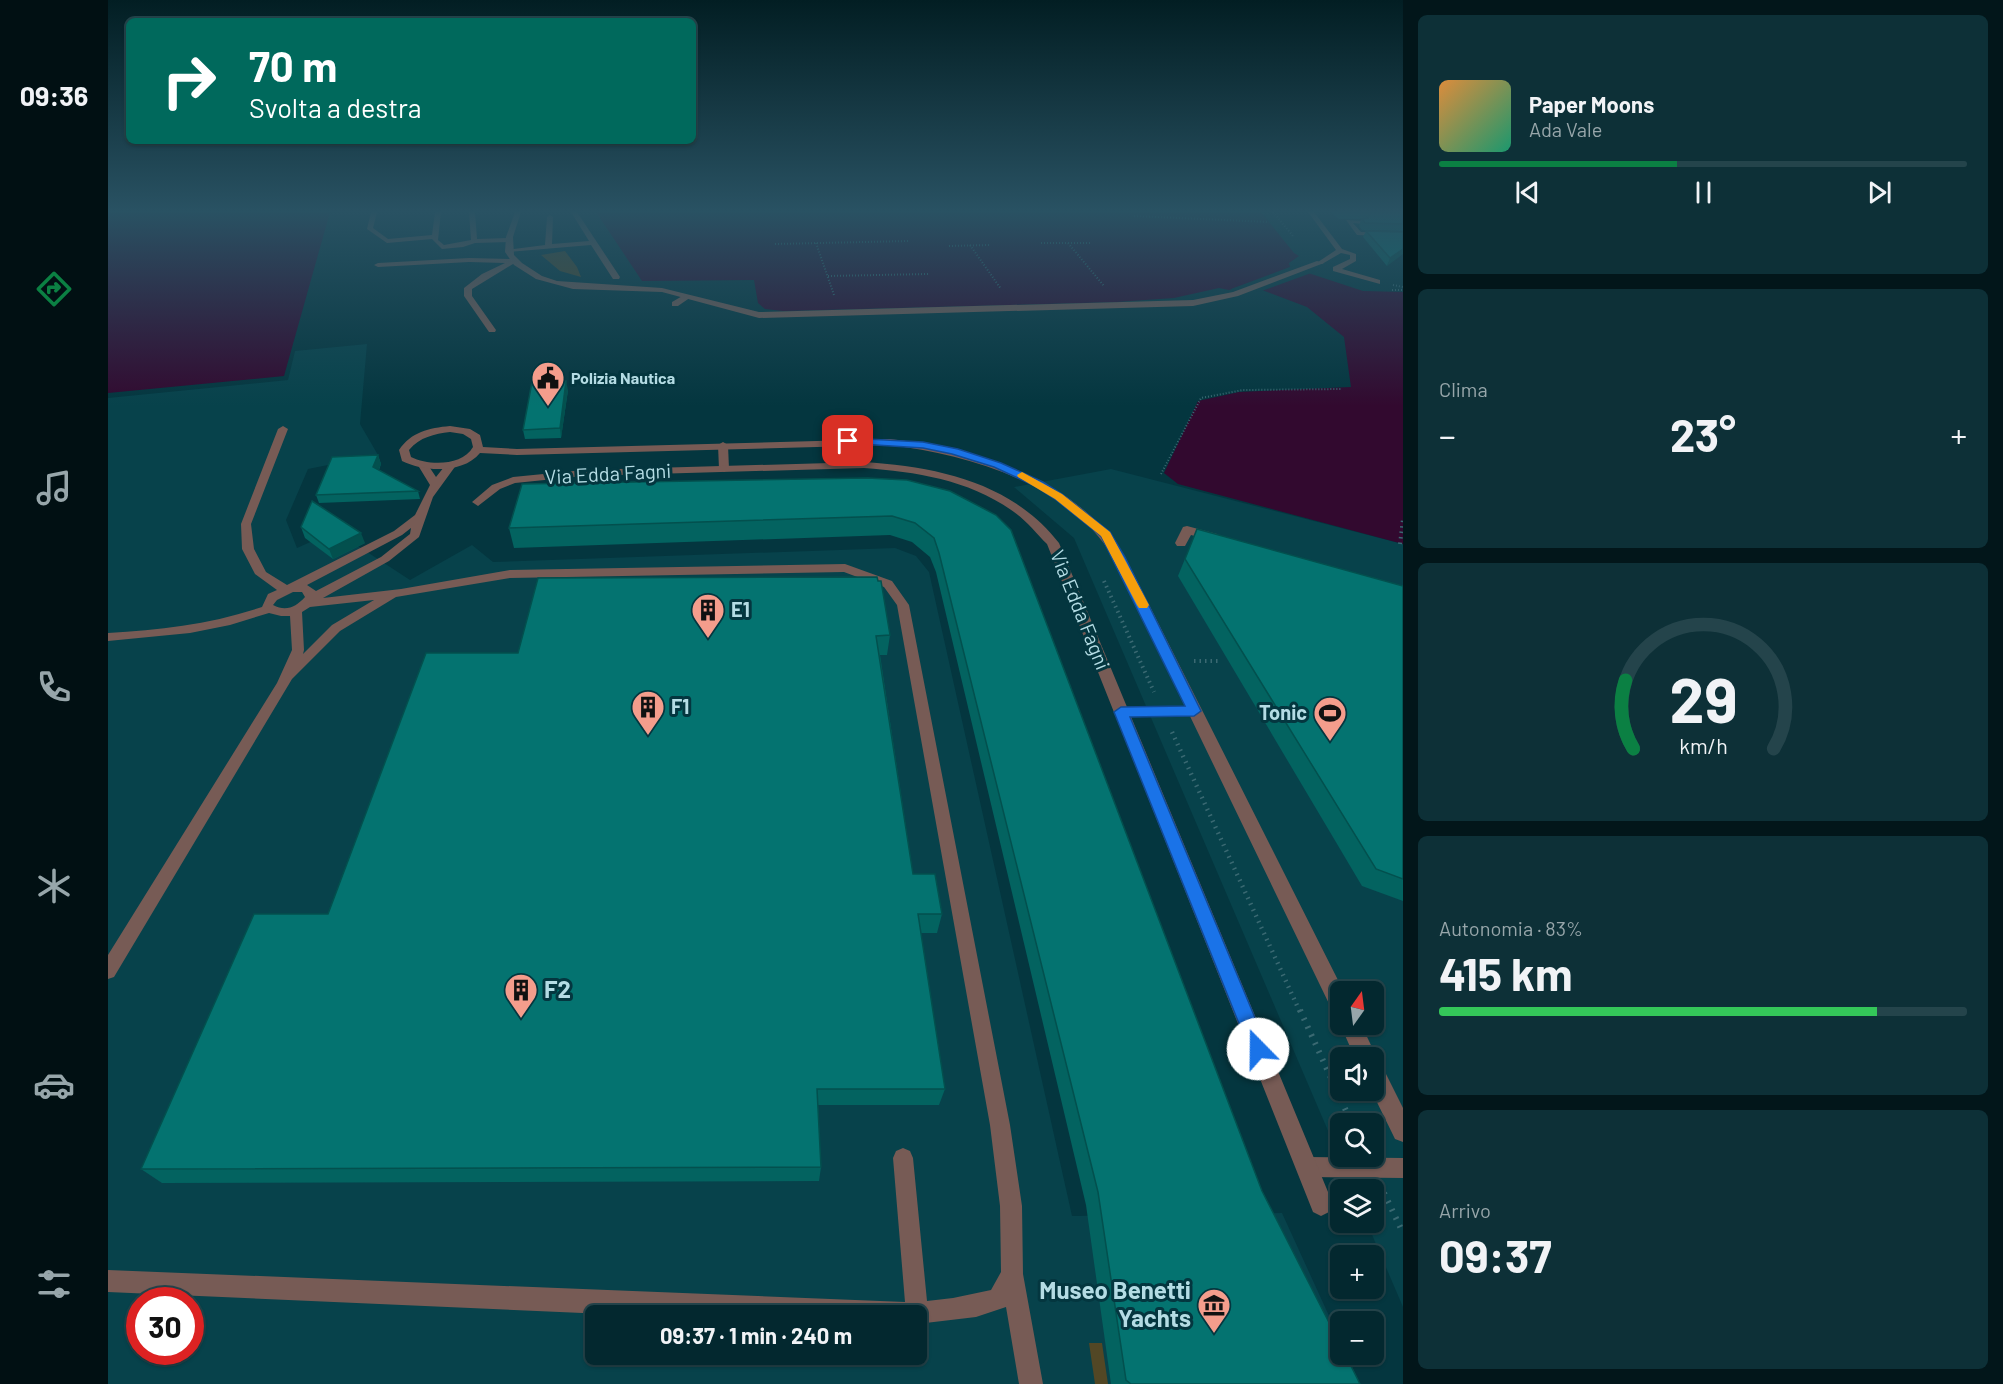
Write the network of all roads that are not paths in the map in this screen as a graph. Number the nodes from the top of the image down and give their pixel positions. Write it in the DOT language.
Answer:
graph roads {
  1 [pos="484,277"];
  2 [pos="534,277"];
  3 [pos="1283,277"];
  4 [pos="1360,277"];
  5 [pos="1377,282"];
  6 [pos="687,297"];
  7 [pos="675,304"];
  8 [pos="492,330"];
  9 [pos="283,429"];
  10 [pos="723,445"];
  11 [pos="477,450"];
  12 [pos="452,464"];
  13 [pos="424,466"];
  14 [pos="724,469"];
  15 [pos="435,484"];
  16 [pos="477,502"];
  17 [pos="418,518"];
  18 [pos="1221,539"];
  19 [pos="1181,543"];
  20 [pos="287,588"];
  21 [pos="401,592"];
  22 [pos="305,604"];
  23 [pos="270,609"];
  24 [pos="108,637"];
  25 [pos="283,684"];
  26 [pos="1194,711"];
  27 [pos="1121,712"];
  28 [pos="108,971"];
  29 [pos="1330,984"];
  30 [pos="1384,1094"];
  31 [pos="1403,1131"];
  32 [pos="903,1158"];
  33 [pos="1306,1167"];
  34 [pos="1403,1168"];
  35 [pos="1321,1204"];
  36 [pos="1012,1274"];
  37 [pos="108,1281"];
  38 [pos="662,1305"];
  39 [pos="916,1305"];
  40 [pos="927,1312"];
  41 [pos="1031,1384"];
  1 -- 8 [label="lane"];
  2 -- 6 [label="street"];
  3 -- 6 [label="street"];
  4 -- 5 [label="lane"];
  6 -- 7 [label="lane"];
  9 -- 20 [label="lane"];
  10 -- 11 [label="street, Via Edda Fagni"];
  10 -- 14 [label="lane"];
  10 -- 26 [label="street, Via Edda Fagni"];
  11 -- 12 [label="street"];
  11 -- 13 [label="street"];
  12 -- 13 [label="street"];
  12 -- 15 [label="lane"];
  13 -- 15 [label="lane"];
  14 -- 16 [label="street, Via Edda Fagni"];
  14 -- 27 [label="street, Via Edda Fagni"];
  15 -- 17 [label="lane"];
  17 -- 20 [label="lane"];
  17 -- 22 [label="lane"];
  18 -- 19 [label="street"];
  20 -- 22 [label="lane"];
  20 -- 23 [label="lane"];
  21 -- 22 [label="lane"];
  21 -- 25 [label="lane"];
  21 -- 36 [label="lane"];
  22 -- 23 [label="lane"];
  22 -- 25 [label="lane"];
  23 -- 24 [label="lane"];
  25 -- 28 [label="lane"];
  26 -- 27 [label="lane"];
  26 -- 29 [label="street, Via Edda Fagni"];
  27 -- 33 [label="street, Via Edda Fagni"];
  30 -- 31 [label="street"];
  32 -- 39 [label="lane"];
  33 -- 34 [label="lane"];
  33 -- 35 [label="street, Via Edda Fagni"];
  36 -- 40 [label="lane"];
  36 -- 41 [label="lane"];
  37 -- 38 [label="lane"];
}
